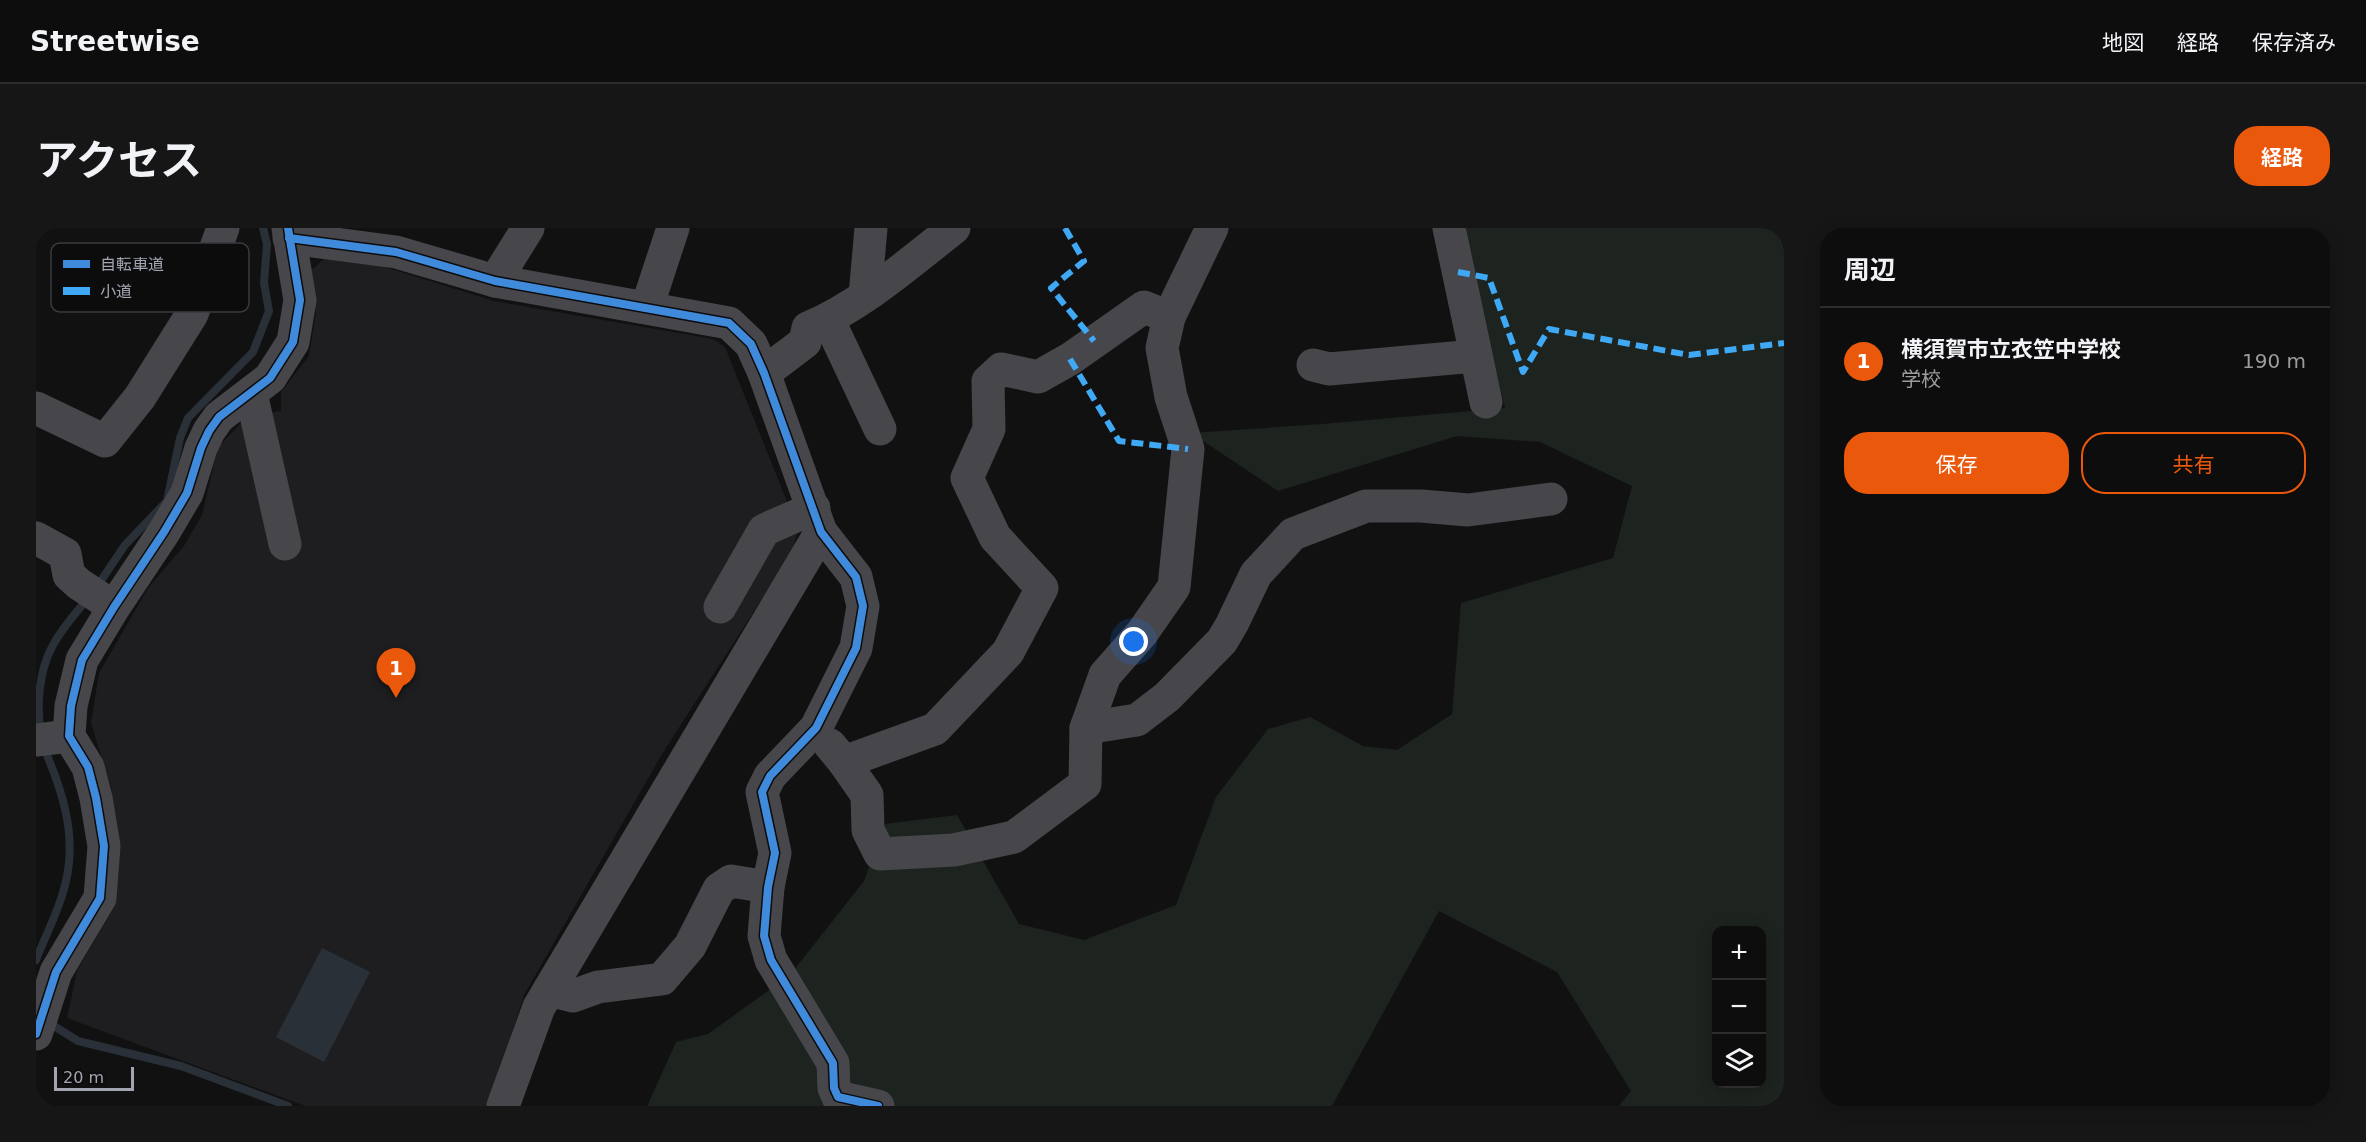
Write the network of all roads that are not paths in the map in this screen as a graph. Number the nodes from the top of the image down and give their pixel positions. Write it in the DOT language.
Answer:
graph roads {
  1 [pos="223,228"];
  2 [pos="528,228"];
  3 [pos="673,228"];
  4 [pos="871,228"];
  5 [pos="954,228"];
  6 [pos="1212,228"];
  7 [pos="1449,228"];
  8 [pos="288,233"];
  9 [pos="402,240"];
  10 [pos="218,243"];
  11 [pos="495,281"];
  12 [pos="865,296"];
  13 [pos="647,307"];
  14 [pos="193,312"];
  15 [pos="1169,317"];
  16 [pos="828,319"];
  17 [pos="1475,356"];
  18 [pos="1313,365"];
  19 [pos="764,373"];
  20 [pos="250,393"];
  21 [pos="1486,402"];
  22 [pos="36,408"];
  23 [pos="880,429"];
  24 [pos="1551,499"];
  25 [pos="818,520"];
  26 [pos="36,538"];
  27 [pos="285,544"];
  28 [pos="99,597"];
  29 [pos="720,607"];
  30 [pos="816,728"];
  31 [pos="1086,728"];
  32 [pos="69,736"];
  33 [pos="36,740"];
  34 [pos="844,762"];
  35 [pos="768,887"];
  36 [pos="549,990"];
  37 [pos="36,1034"];
  38 [pos="503,1106"];
  39 [pos="878,1106"];
  1 -- 10 [label="street"];
  2 -- 11 [label="street"];
  3 -- 13 [label="street"];
  4 -- 12 [label="street"];
  5 -- 12 [label="street"];
  6 -- 15 [label="street"];
  7 -- 17 [label="street"];
  8 -- 9 [label="street"];
  8 -- 20 [label="street"];
  9 -- 11 [label="street"];
  11 -- 13 [label="street"];
  12 -- 16 [label="street"];
  13 -- 19 [label="street"];
  14 -- 22 [label="street"];
  15 -- 31 [label="street"];
  15 -- 34 [label="street"];
  16 -- 19 [label="street"];
  16 -- 23 [label="street"];
  17 -- 18 [label="street"];
  17 -- 21 [label="street"];
  19 -- 25 [label="street"];
  20 -- 27 [label="street"];
  20 -- 28 [label="street"];
  24 -- 31 [label="street"];
  25 -- 29 [label="street"];
  25 -- 30 [label="street"];
  25 -- 36 [label="street"];
  26 -- 28 [label="street"];
  28 -- 32 [label="street"];
  30 -- 34 [label="street"];
  30 -- 35 [label="street"];
  31 -- 34 [label="street"];
  32 -- 33 [label="street"];
  32 -- 37 [label="street"];
  35 -- 36 [label="street"];
  35 -- 39 [label="street"];
  36 -- 38 [label="street"];
}
